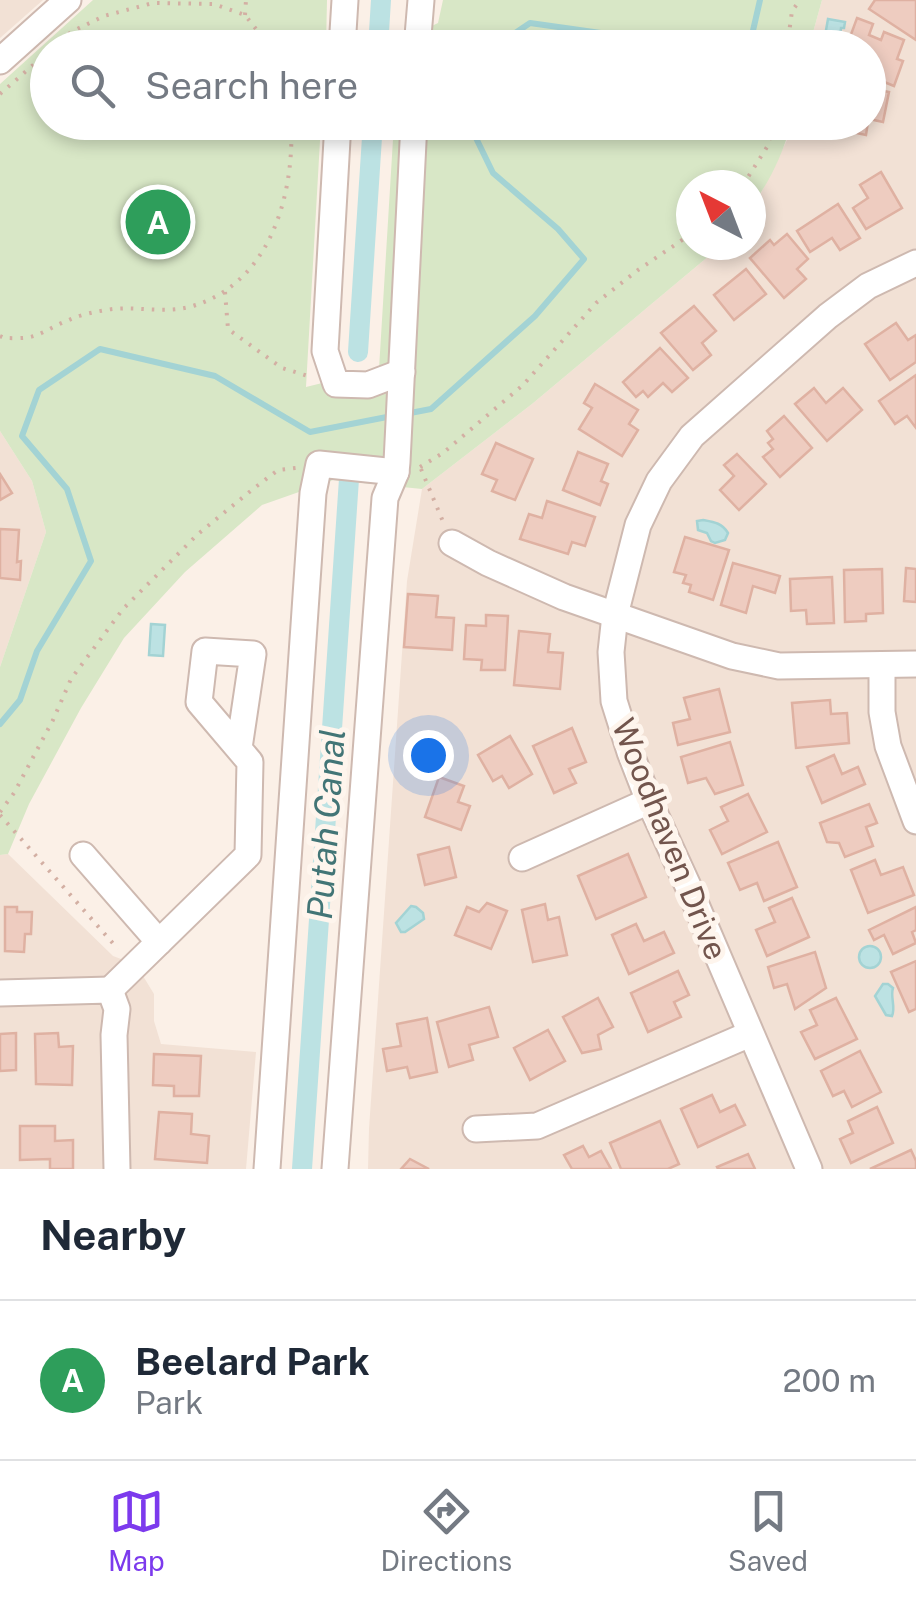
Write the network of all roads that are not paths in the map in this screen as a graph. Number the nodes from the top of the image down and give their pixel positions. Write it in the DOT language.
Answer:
graph roads {
  1 [pos="68,0"];
  2 [pos="345,0"];
  3 [pos="421,0"];
  4 [pos="35,30"];
  5 [pos="343,30"];
  6 [pos="418,30"];
  7 [pos="30,34"];
  8 [pos="0,61"];
  9 [pos="337,140"];
  10 [pos="413,140"];
  11 [pos="916,264"];
  12 [pos="401,380"];
  13 [pos="404,467"];
  14 [pos="452,543"];
  15 [pos="614,615"];
  16 [pos="916,664"];
  17 [pos="882,666"];
  18 [pos="239,748"];
  19 [pos="649,801"];
  20 [pos="916,821"];
  21 [pos="83,856"];
  22 [pos="522,858"];
  23 [pos="159,942"];
  24 [pos="110,990"];
  25 [pos="0,993"];
  26 [pos="750,1034"];
  27 [pos="476,1130"];
  28 [pos="116,1169"];
  29 [pos="267,1169"];
  30 [pos="335,1169"];
  31 [pos="809,1169"];
  1 -- 4 [label="street"];
  2 -- 5 [label="street"];
  3 -- 6 [label="street"];
  7 -- 8 [label="street"];
  9 -- 12 [label="street"];
  10 -- 12 [label="street"];
  11 -- 15 [label="street, Woodhaven Drive"];
  12 -- 13 [label="street"];
  13 -- 29 [label="street"];
  13 -- 30 [label="street"];
  14 -- 15 [label="street"];
  15 -- 17 [label="street"];
  15 -- 19 [label="street, Woodhaven Drive"];
  16 -- 17 [label="street"];
  17 -- 20 [label="street"];
  18 -- 23 [label="street"];
  19 -- 22 [label="street"];
  19 -- 26 [label="street, Woodhaven Drive"];
  21 -- 23 [label="street"];
  23 -- 24 [label="street"];
  24 -- 25 [label="street"];
  24 -- 28 [label="street"];
  26 -- 27 [label="street"];
  26 -- 31 [label="street, Woodhaven Drive"];
}
